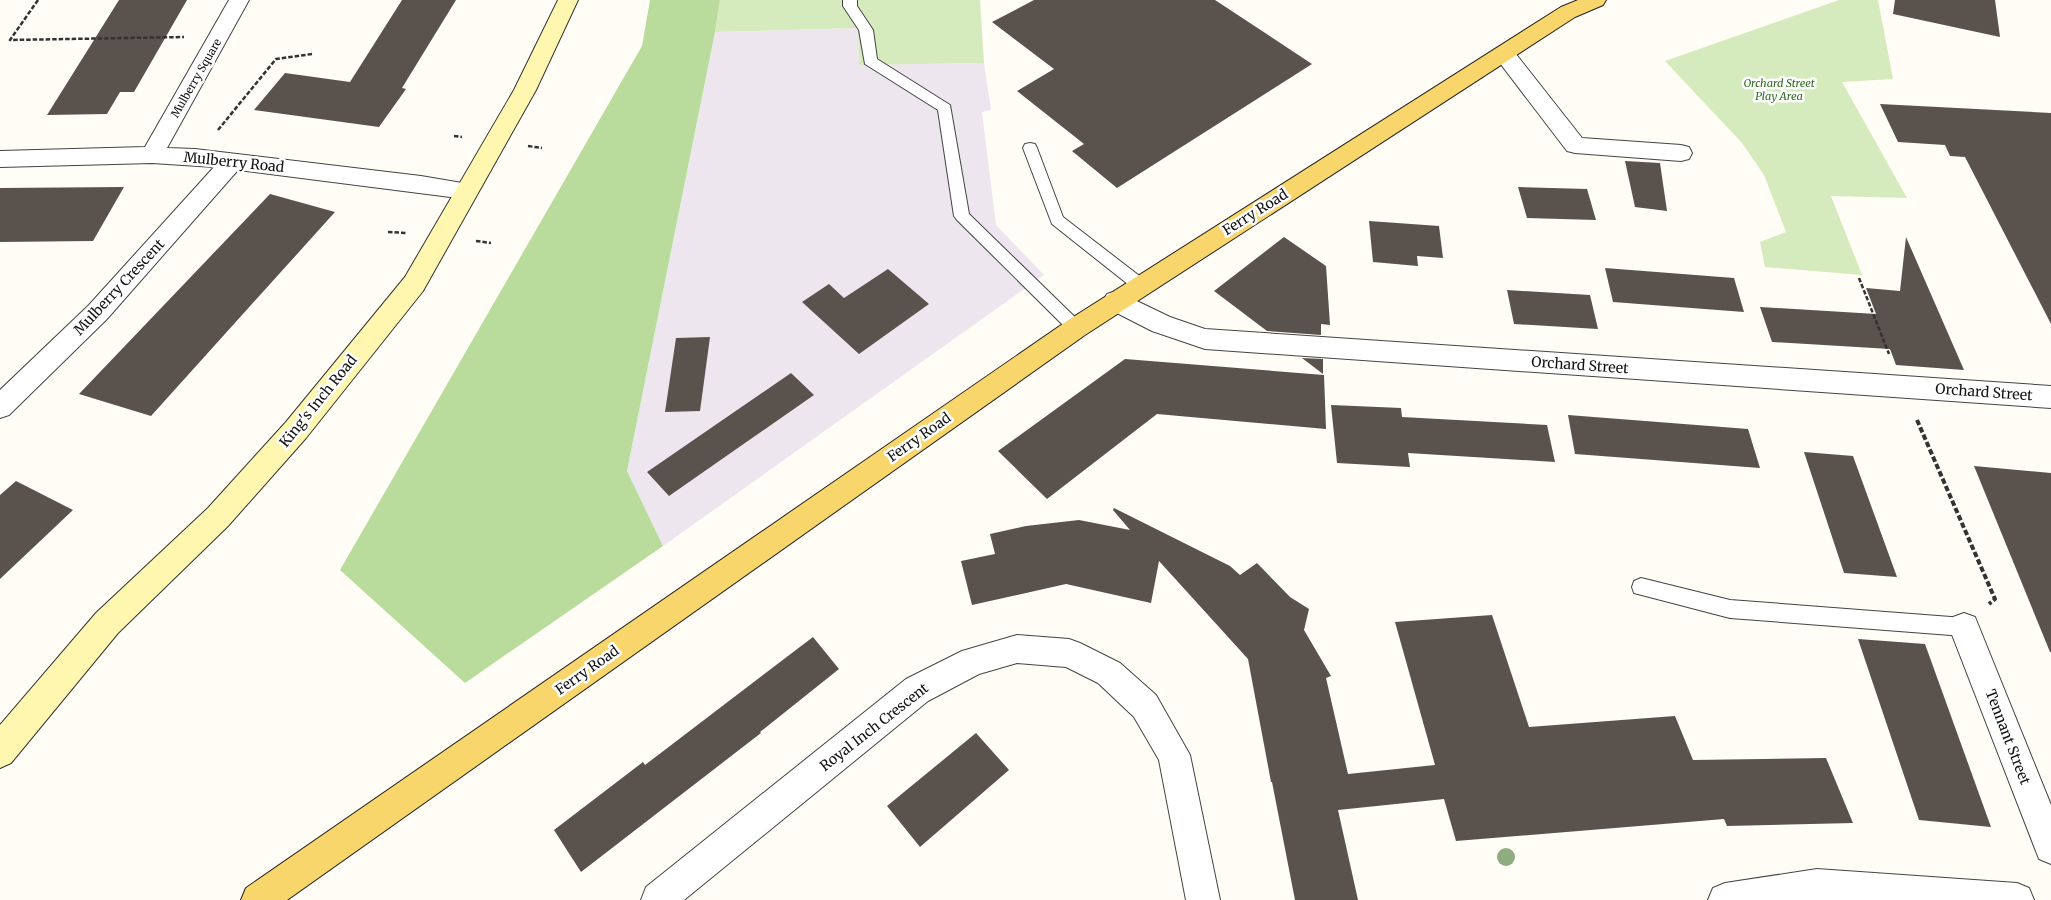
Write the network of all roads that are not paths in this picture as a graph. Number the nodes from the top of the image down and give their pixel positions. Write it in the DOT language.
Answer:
graph roads {
  1 [pos="239,0"];
  2 [pos="568,0"];
  3 [pos="850,0"];
  4 [pos="1596,0"];
  5 [pos="1504,54"];
  6 [pos="1030,148"];
  7 [pos="1680,153"];
  8 [pos="152,155"];
  9 [pos="0,159"];
  10 [pos="232,162"];
  11 [pos="466,191"];
  12 [pos="1140,285"];
  13 [pos="1116,301"];
  14 [pos="1076,328"];
  15 [pos="2051,397"];
  16 [pos="0,407"];
  17 [pos="1641,587"];
  18 [pos="1964,627"];
  19 [pos="0,752"];
  20 [pos="2051,847"];
  21 [pos="658,899"];
  22 [pos="2008,899"];
  23 [pos="258,900"];
  24 [pos="1203,900"];
  25 [pos="1725,900"];
  1 -- 8 [label="street, Mulberry Square"];
  2 -- 11 [label="street, King's Inch Road"];
  3 -- 14 [label="lane"];
  4 -- 5 [label="main road, Ferry Road"];
  5 -- 7 [label="street"];
  5 -- 12 [label="main road, Ferry Road"];
  6 -- 12 [label="lane"];
  8 -- 9 [label="street, Mulberry Road"];
  8 -- 10 [label="street, Mulberry Road"];
  10 -- 11 [label="street, Mulberry Road"];
  10 -- 16 [label="street, Mulberry Crescent"];
  11 -- 19 [label="street, King's Inch Road"];
  12 -- 13 [label="main road, Ferry Road"];
  13 -- 14 [label="main road, Ferry Road"];
  13 -- 15 [label="street, Orchard Street"];
  14 -- 23 [label="main road, Ferry Road"];
  17 -- 18 [label="lane"];
  18 -- 20 [label="street, Tennant Street"];
  21 -- 24 [label="street, Royal Inch Crescent"];
  22 -- 25 [label="street"];
}
